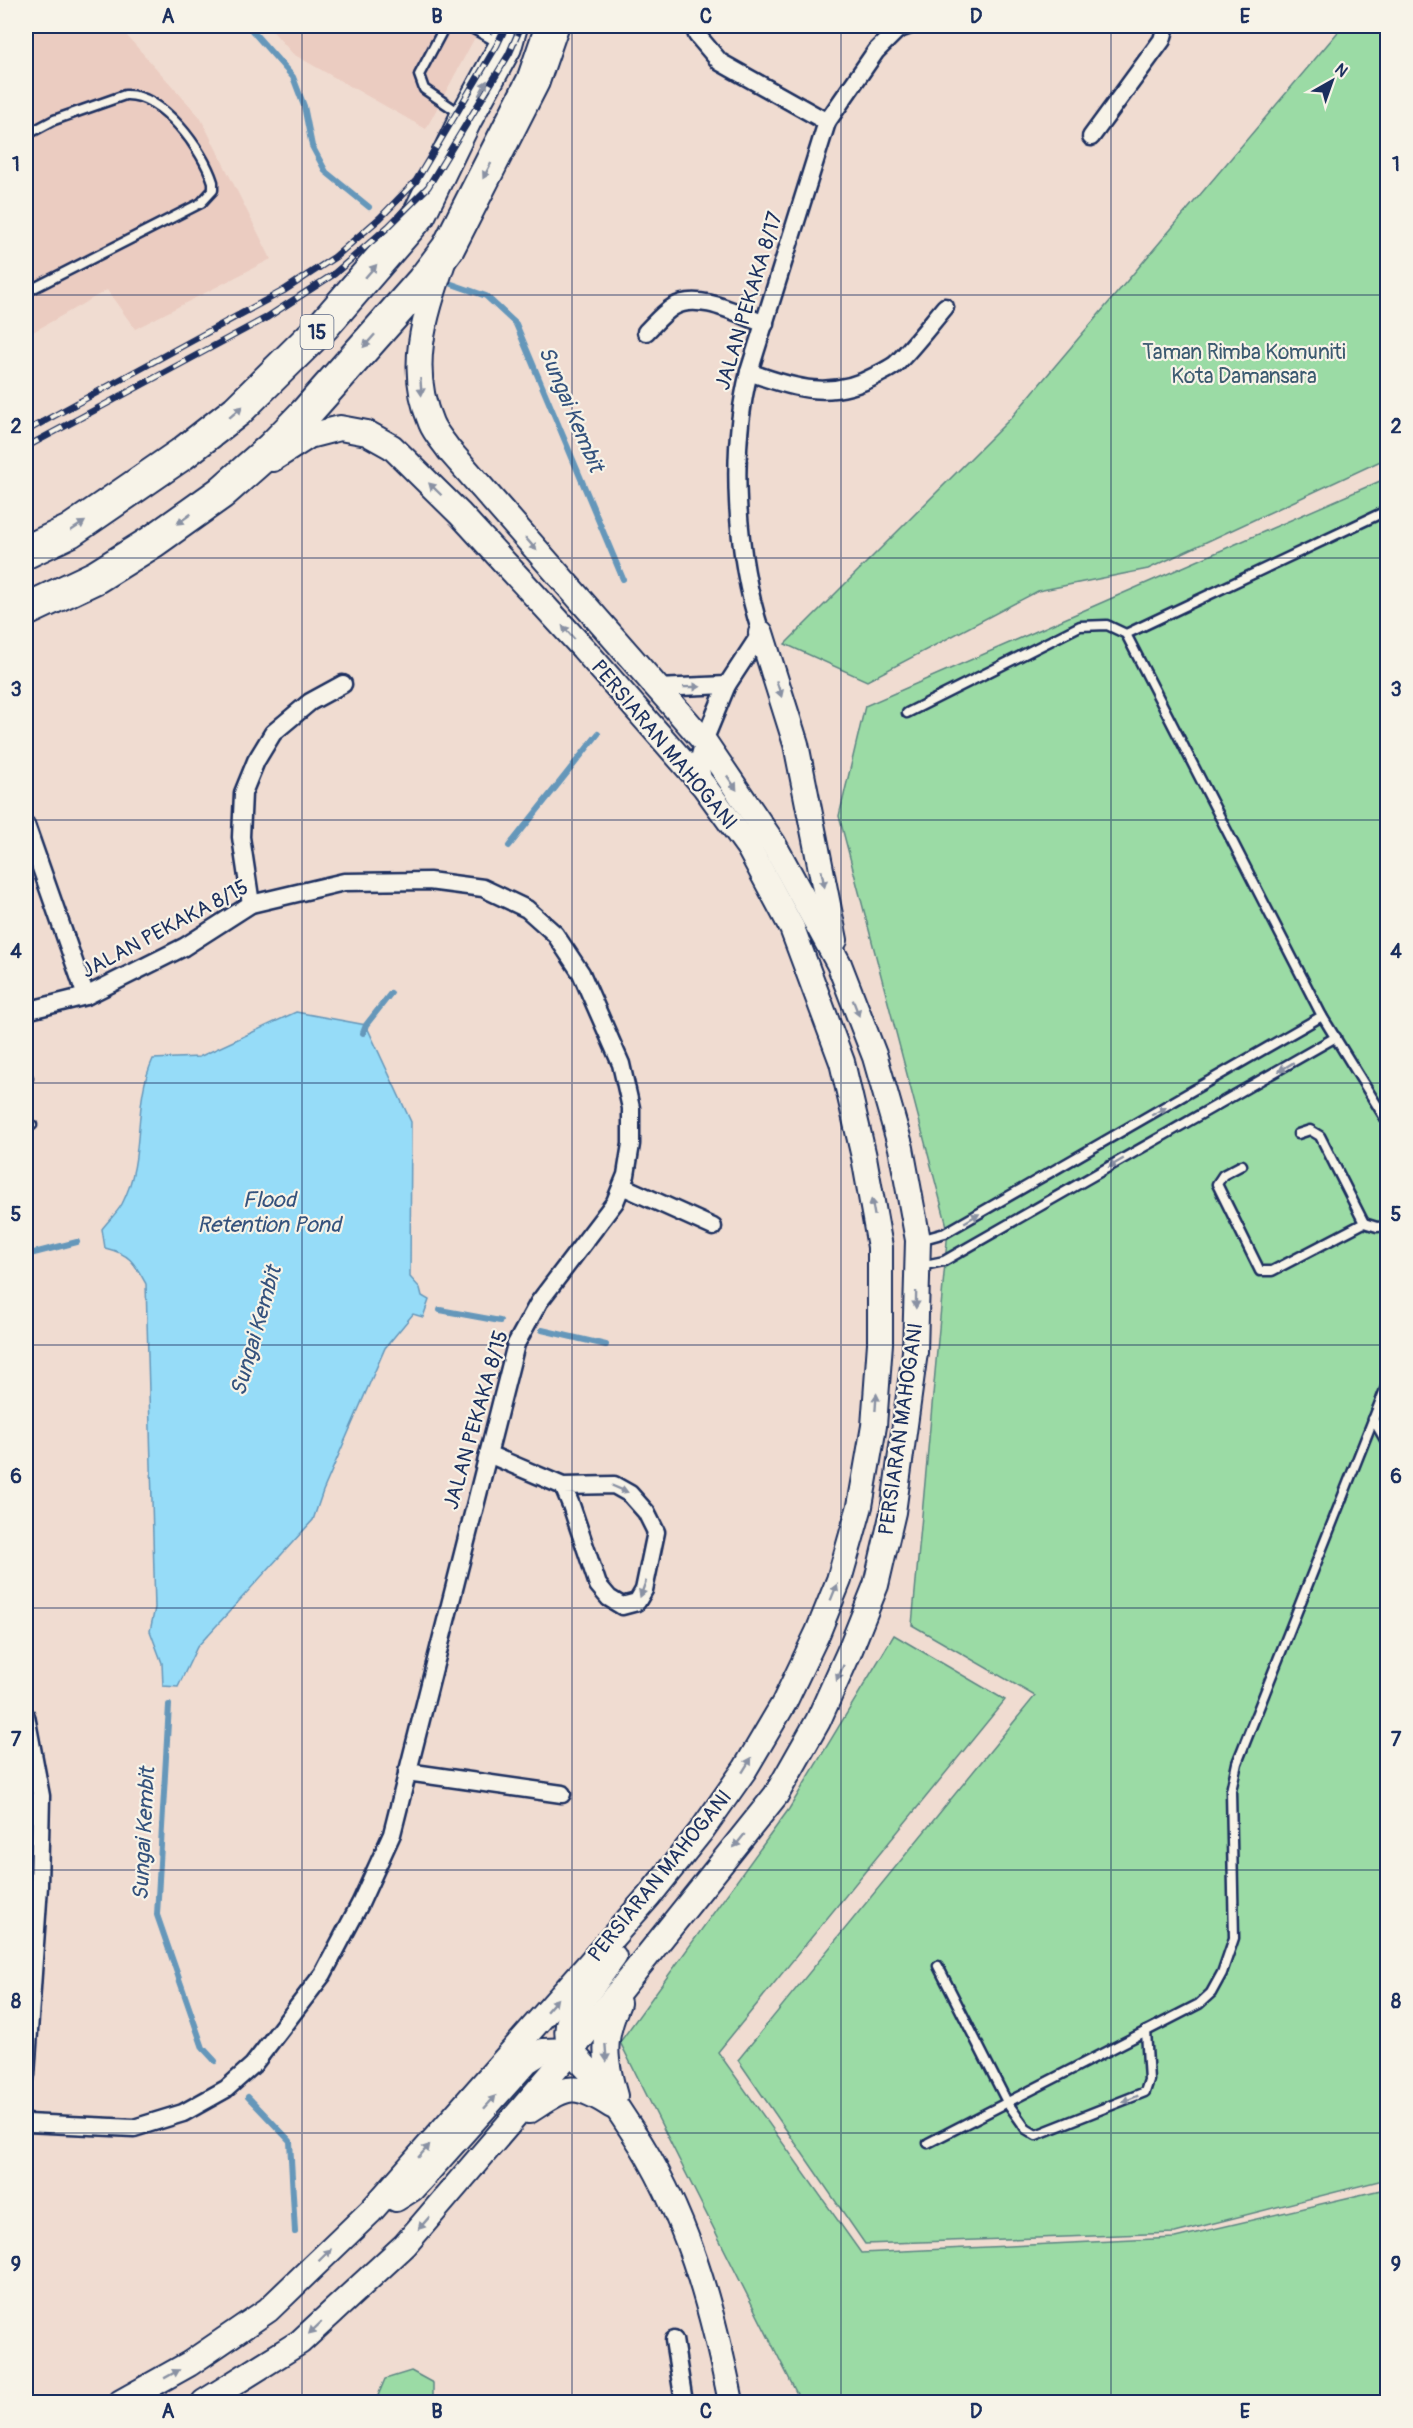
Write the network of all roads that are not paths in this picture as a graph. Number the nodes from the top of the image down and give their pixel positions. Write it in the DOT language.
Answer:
graph roads {
  1 [pos="445,26"];
  2 [pos="468,26"];
  3 [pos="552,26"];
  4 [pos="694,26"];
  5 [pos="908,26"];
  6 [pos="1166,26"];
  7 [pos="508,36"];
  8 [pos="466,118"];
  9 [pos="826,122"];
  10 [pos="26,135"];
  11 [pos="1091,137"];
  12 [pos="448,248"];
  13 [pos="26,292"];
  14 [pos="945,307"];
  15 [pos="765,324"];
  16 [pos="646,332"];
  17 [pos="749,372"];
  18 [pos="220,493"];
  19 [pos="1388,510"];
  20 [pos="26,552"];
  21 [pos="26,610"];
  22 [pos="761,633"];
  23 [pos="1126,634"];
  24 [pos="343,684"];
  25 [pos="727,686"];
  26 [pos="657,688"];
  27 [pos="907,714"];
  28 [pos="704,741"];
  29 [pos="704,786"];
  30 [pos="26,825"];
  31 [pos="251,904"];
  32 [pos="839,964"];
  33 [pos="86,996"];
  34 [pos="26,1011"];
  35 [pos="1322,1016"];
  36 [pos="1336,1037"];
  37 [pos="1388,1123"];
  38 [pos="1298,1134"];
  39 [pos="1242,1165"];
  40 [pos="622,1186"];
  41 [pos="1364,1223"];
  42 [pos="1388,1226"];
  43 [pos="713,1227"];
  44 [pos="918,1240"];
  45 [pos="917,1266"];
  46 [pos="1388,1382"];
  47 [pos="1373,1419"];
  48 [pos="1388,1445"];
  49 [pos="488,1455"];
  50 [pos="563,1486"];
  51 [pos="26,1716"];
  52 [pos="407,1772"];
  53 [pos="562,1794"];
  54 [pos="32,1886"];
  55 [pos="649,1896"];
  56 [pos="938,1966"];
  57 [pos="629,1979"];
  58 [pos="1146,2031"];
  59 [pos="572,2050"];
  60 [pos="26,2075"];
  61 [pos="1007,2102"];
  62 [pos="619,2111"];
  63 [pos="26,2123"];
  64 [pos="506,2127"];
  65 [pos="928,2143"];
  66 [pos="371,2211"];
  67 [pos="674,2340"];
  68 [pos="121,2403"];
  69 [pos="204,2403"];
  70 [pos="684,2403"];
  71 [pos="731,2403"];
  1 -- 8 [label="lane"];
  2 -- 7 [label="lane"];
  3 -- 12 [label="highway, 15, one-way"];
  4 -- 9 [label="street"];
  5 -- 9 [label="street, JALAN PEKAKA 8/17"];
  6 -- 11 [label="street"];
  8 -- 7 [label="highway, 15, one-way"];
  20 -- 8 [label="highway, 15, one-way"];
  9 -- 15 [label="street, JALAN PEKAKA 8/17"];
  10 -- 13 [label="lane"];
  12 -- 18 [label="highway, 15, one-way"];
  12 -- 26 [label="main road, PERSIARAN MAHOGANI, one-way"];
  14 -- 17 [label="street"];
  15 -- 16 [label="street"];
  15 -- 17 [label="street, JALAN PEKAKA 8/17"];
  17 -- 22 [label="street, JALAN PEKAKA 8/17"];
  18 -- 21 [label="highway, 15, one-way"];
  29 -- 18 [label="main road, PERSIARAN MAHOGANI, one-way"];
  19 -- 23 [label="lane"];
  22 -- 25 [label="street"];
  22 -- 32 [label="main road, one-way"];
  23 -- 27 [label="lane"];
  23 -- 35 [label="lane"];
  24 -- 31 [label="street"];
  26 -- 25 [label="street, one-way"];
  25 -- 28 [label="street"];
  26 -- 28 [label="main road, PERSIARAN MAHOGANI"];
  28 -- 29 [label="street"];
  28 -- 32 [label="main road, PERSIARAN MAHOGANI, one-way"];
  55 -- 29 [label="main road, PERSIARAN MAHOGANI, one-way"];
  30 -- 33 [label="street"];
  31 -- 33 [label="street, JALAN PEKAKA 8/15"];
  31 -- 40 [label="street, JALAN PEKAKA 8/15"];
  32 -- 44 [label="main road, PERSIARAN MAHOGANI, one-way"];
  33 -- 34 [label="street, JALAN PEKAKA 8/15"];
  35 -- 36 [label="lane"];
  44 -- 35 [label="lane, one-way"];
  36 -- 37 [label="lane"];
  36 -- 45 [label="lane, one-way"];
  38 -- 41 [label="lane"];
  39 -- 41 [label="lane"];
  40 -- 43 [label="street"];
  40 -- 49 [label="street, JALAN PEKAKA 8/15"];
  41 -- 42 [label="lane"];
  44 -- 45 [label="main road, PERSIARAN MAHOGANI"];
  45 -- 57 [label="main road, PERSIARAN MAHOGANI, one-way"];
  46 -- 47 [label="lane"];
  47 -- 48 [label="lane"];
  47 -- 58 [label="lane"];
  49 -- 50 [label="street"];
  49 -- 52 [label="street, JALAN PEKAKA 8/15"];
  50 -- 50 [label="street, one-way"];
  51 -- 54 [label="street"];
  52 -- 53 [label="street"];
  52 -- 63 [label="street, JALAN PEKAKA 8/15"];
  54 -- 60 [label="street"];
  55 -- 59 [label="main road"];
  66 -- 55 [label="main road, PERSIARAN MAHOGANI, one-way"];
  56 -- 61 [label="lane"];
  57 -- 59 [label="main road, PERSIARAN MAHOGANI"];
  57 -- 62 [label="main road, one-way"];
  58 -- 61 [label="lane"];
  58 -- 61 [label="lane, one-way"];
  59 -- 62 [label="main road"];
  59 -- 64 [label="main road, PERSIARAN MAHOGANI"];
  66 -- 59 [label="main road, one-way"];
  61 -- 65 [label="lane"];
  62 -- 64 [label="main road"];
  62 -- 71 [label="main road"];
  64 -- 69 [label="main road, PERSIARAN MAHOGANI, one-way"];
  68 -- 66 [label="main road, PERSIARAN MAHOGANI, one-way"];
  67 -- 70 [label="street"];
}
